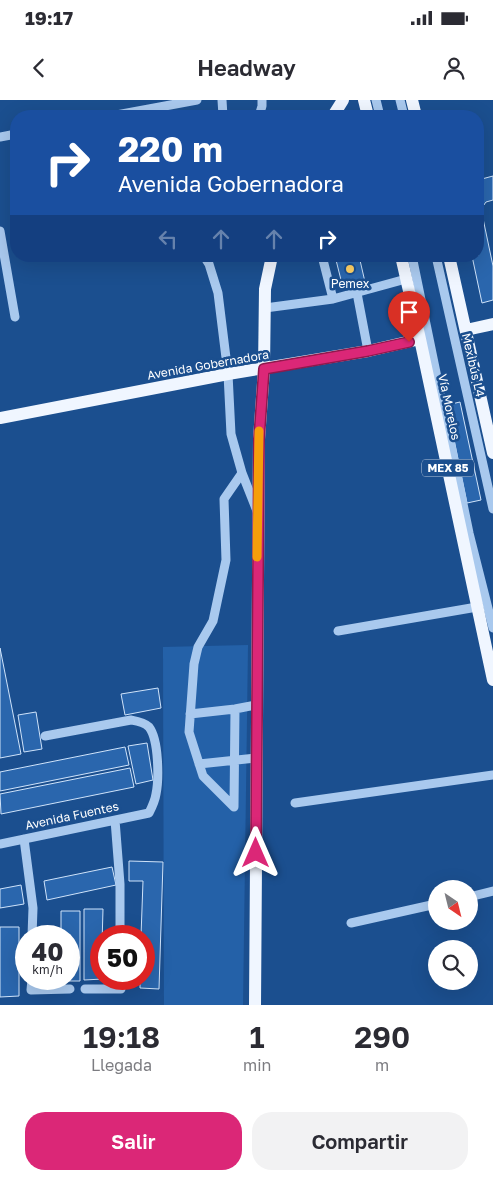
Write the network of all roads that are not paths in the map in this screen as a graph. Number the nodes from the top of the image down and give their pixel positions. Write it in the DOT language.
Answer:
graph roads {
  1 [pos="197,100"];
  2 [pos="143,110"];
  3 [pos="0,231"];
  4 [pos="208,262"];
  5 [pos="271,262"];
  6 [pos="324,262"];
  7 [pos="402,262"];
  8 [pos="413,262"];
  9 [pos="437,262"];
  10 [pos="450,262"];
  11 [pos="406,279"];
  12 [pos="357,292"];
  13 [pos="333,299"];
  14 [pos="265,308"];
  15 [pos="15,317"];
  16 [pos="493,324"];
  17 [pos="466,330"];
  18 [pos="420,339"];
  19 [pos="368,351"];
  20 [pos="264,369"];
  21 [pos="228,374"];
  22 [pos="0,418"];
  23 [pos="493,453"];
  24 [pos="242,473"];
  25 [pos="493,509"];
  26 [pos="258,513"];
  27 [pos="477,607"];
  28 [pos="493,628"];
  29 [pos="338,631"];
  30 [pos="493,680"];
  31 [pos="256,704"];
  32 [pos="234,709"];
  33 [pos="190,714"];
  34 [pos="45,736"];
  35 [pos="256,758"];
  36 [pos="234,760"];
  37 [pos="199,764"];
  38 [pos="493,775"];
  39 [pos="295,803"];
  40 [pos="115,820"];
  41 [pos="24,839"];
  42 [pos="0,844"];
  43 [pos="493,891"];
  44 [pos="478,895"];
  45 [pos="428,906"];
  46 [pos="351,923"];
  47 [pos="32,925"];
  48 [pos="120,925"];
  49 [pos="85,989"];
  50 [pos="90,989"];
  51 [pos="255,1005"];
  1 -- 2 [label="street"];
  3 -- 15 [label="street"];
  4 -- 21 [label="street"];
  5 -- 14 [label="main road"];
  6 -- 13 [label="street"];
  7 -- 11 [label="main road, Vía Morelos / MEX 85"];
  8 -- 28 [label="street"];
  9 -- 25 [label="street, Mexibús L4"];
  10 -- 17 [label="main road"];
  11 -- 12 [label="street"];
  11 -- 18 [label="main road, Vía Morelos / MEX 85"];
  12 -- 13 [label="street"];
  12 -- 19 [label="street"];
  13 -- 14 [label="street"];
  14 -- 20 [label="main road"];
  16 -- 17 [label="main road"];
  17 -- 23 [label="main road"];
  18 -- 19 [label="main road, Avenida Gobernadora"];
  18 -- 27 [label="main road, Vía Morelos / MEX 85"];
  19 -- 20 [label="main road, Avenida Gobernadora"];
  20 -- 21 [label="main road, Avenida Gobernadora"];
  20 -- 26 [label="main road"];
  21 -- 22 [label="main road, Avenida Gobernadora"];
  21 -- 24 [label="street"];
  24 -- 26 [label="street"];
  24 -- 33 [label="street"];
  26 -- 31 [label="main road"];
  27 -- 29 [label="street"];
  27 -- 30 [label="main road, Vía Morelos / MEX 85"];
  31 -- 32 [label="street"];
  31 -- 35 [label="main road"];
  32 -- 33 [label="street"];
  32 -- 36 [label="street"];
  33 -- 37 [label="street"];
  34 -- 40 [label="street, Avenida Fuentes"];
  35 -- 36 [label="street"];
  35 -- 51 [label="main road"];
  36 -- 37 [label="street"];
  36 -- 37 [label="street"];
  38 -- 39 [label="street"];
  40 -- 41 [label="street, Avenida Fuentes"];
  40 -- 48 [label="street"];
  41 -- 42 [label="street, Avenida Fuentes"];
  41 -- 47 [label="street"];
  43 -- 44 [label="street"];
  45 -- 46 [label="street"];
  49 -- 50 [label="street"];
}
